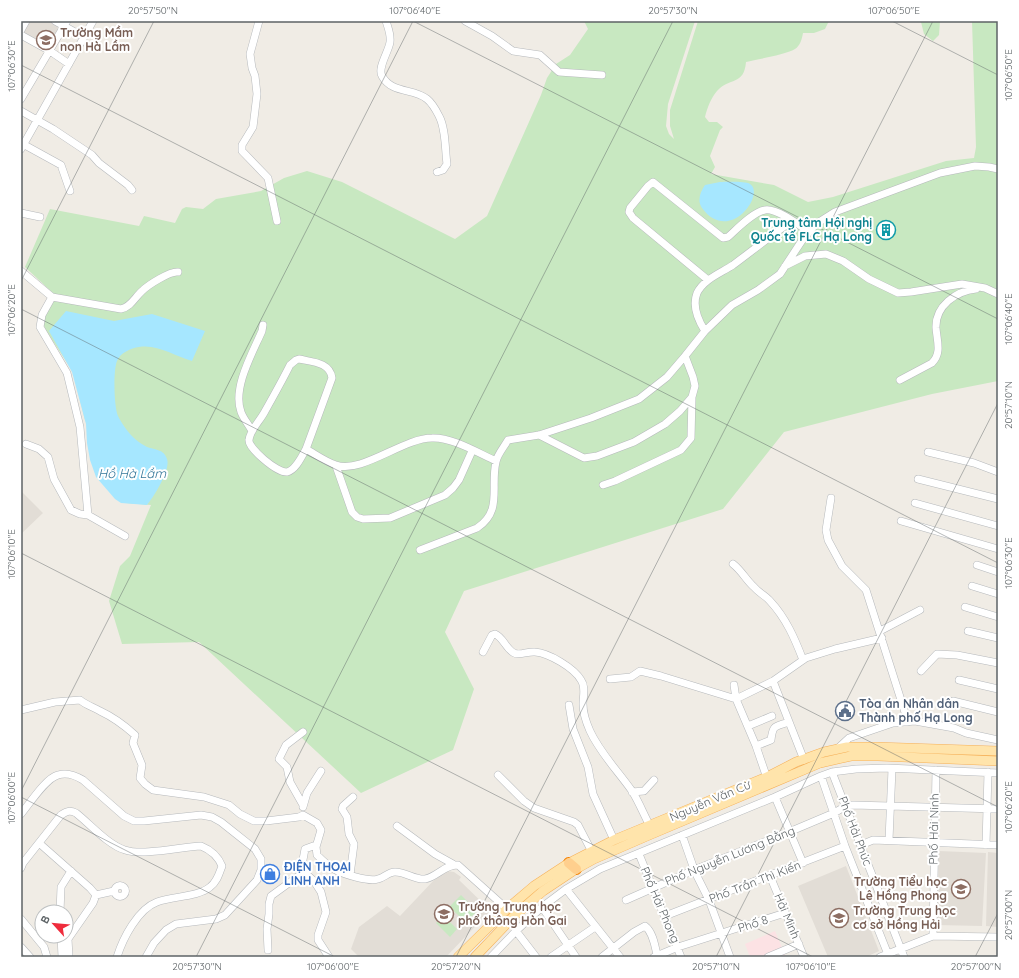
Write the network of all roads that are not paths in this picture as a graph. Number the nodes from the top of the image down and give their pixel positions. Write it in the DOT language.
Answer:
graph roads {
  1 [pos="26,21"];
  2 [pos="55,21"];
  3 [pos="93,21"];
  4 [pos="259,21"];
  5 [pos="386,21"];
  6 [pos="465,21"];
  7 [pos="66,24"];
  8 [pos="21,30"];
  9 [pos="21,35"];
  10 [pos="84,37"];
  11 [pos="50,51"];
  12 [pos="69,64"];
  13 [pos="602,76"];
  14 [pos="21,99"];
  15 [pos="21,112"];
  16 [pos="37,120"];
  17 [pos="22,145"];
  18 [pos="998,169"];
  19 [pos="437,172"];
  20 [pos="132,190"];
  21 [pos="70,191"];
  22 [pos="21,213"];
  23 [pos="40,217"];
  24 [pos="277,221"];
  25 [pos="792,221"];
  26 [pos="809,232"];
  27 [pos="785,266"];
  28 [pos="21,271"];
  29 [pos="178,272"];
  30 [pos="708,280"];
  31 [pos="985,288"];
  32 [pos="998,294"];
  33 [pos="52,297"];
  34 [pos="263,325"];
  35 [pos="705,331"];
  36 [pos="686,356"];
  37 [pos="900,380"];
  38 [pos="692,397"];
  39 [pos="252,431"];
  40 [pos="539,435"];
  41 [pos="26,444"];
  42 [pos="306,449"];
  43 [pos="472,451"];
  44 [pos="928,452"];
  45 [pos="496,461"];
  46 [pos="336,466"];
  47 [pos="998,472"];
  48 [pos="918,479"];
  49 [pos="603,485"];
  50 [pos="831,498"];
  51 [pos="998,500"];
  52 [pos="915,503"];
  53 [pos="88,515"];
  54 [pos="900,521"];
  55 [pos="998,526"];
  56 [pos="125,536"];
  57 [pos="998,549"];
  58 [pos="420,550"];
  59 [pos="733,564"];
  60 [pos="977,565"];
  61 [pos="998,572"];
  62 [pos="972,586"];
  63 [pos="998,594"];
  64 [pos="966,607"];
  65 [pos="920,610"];
  66 [pos="998,617"];
  67 [pos="968,631"];
  68 [pos="881,634"];
  69 [pos="998,638"];
  70 [pos="483,652"];
  71 [pos="803,660"];
  72 [pos="998,663"];
  73 [pos="920,671"];
  74 [pos="610,679"];
  75 [pos="959,680"];
  76 [pos="773,681"];
  77 [pos="734,685"];
  78 [pos="998,689"];
  79 [pos="736,699"];
  80 [pos="953,701"];
  81 [pos="568,705"];
  82 [pos="21,710"];
  83 [pos="998,712"];
  84 [pos="772,716"];
  85 [pos="789,722"];
  86 [pos="908,722"];
  87 [pos="748,726"];
  88 [pos="303,732"];
  89 [pos="998,740"];
  90 [pos="756,746"];
  91 [pos="836,750"];
  92 [pos="998,751"];
  93 [pos="804,760"];
  94 [pos="998,761"];
  95 [pos="892,768"];
  96 [pos="936,770"];
  97 [pos="321,771"];
  98 [pos="832,772"];
  99 [pos="988,772"];
  100 [pos="998,773"];
  101 [pos="498,775"];
  102 [pos="821,776"];
  103 [pos="654,780"];
  104 [pos="769,781"];
  105 [pos="632,792"];
  106 [pos="353,797"];
  107 [pos="775,797"];
  108 [pos="303,805"];
  109 [pos="846,806"];
  110 [pos="890,806"];
  111 [pos="935,808"];
  112 [pos="987,809"];
  113 [pos="998,810"];
  114 [pos="834,813"];
  115 [pos="21,814"];
  116 [pos="303,815"];
  117 [pos="397,826"];
  118 [pos="650,826"];
  119 [pos="789,832"];
  120 [pos="682,835"];
  121 [pos="614,840"];
  122 [pos="889,840"];
  123 [pos="39,843"];
  124 [pos="934,843"];
  125 [pos="316,845"];
  126 [pos="861,845"];
  127 [pos="986,845"];
  128 [pos="998,845"];
  129 [pos="845,846"];
  130 [pos="592,852"];
  131 [pos="638,854"];
  132 [pos="803,863"];
  133 [pos="453,864"];
  134 [pos="573,866"];
  135 [pos="21,868"];
  136 [pos="694,870"];
  137 [pos="71,871"];
  138 [pos="304,872"];
  139 [pos="350,875"];
  140 [pos="770,876"];
  141 [pos="653,888"];
  142 [pos="566,889"];
  143 [pos="114,891"];
  144 [pos="96,895"];
  145 [pos="626,900"];
  146 [pos="709,900"];
  147 [pos="60,904"];
  148 [pos="542,907"];
  149 [pos="507,909"];
  150 [pos="785,913"];
  151 [pos="665,916"];
  152 [pos="21,919"];
  153 [pos="74,926"];
  154 [pos="595,927"];
  155 [pos="516,931"];
  156 [pos="721,934"];
  157 [pos="933,936"];
  158 [pos="998,937"];
  159 [pos="63,944"];
  160 [pos="66,944"];
  161 [pos="799,944"];
  162 [pos="568,945"];
  163 [pos="21,947"];
  164 [pos="678,947"];
  165 [pos="901,948"];
  166 [pos="613,949"];
  167 [pos="268,950"];
  168 [pos="888,955"];
  169 [pos="656,956"];
  170 [pos="30,957"];
  171 [pos="47,957"];
  172 [pos="62,957"];
  173 [pos="69,957"];
  174 [pos="117,957"];
  175 [pos="146,957"];
  176 [pos="330,957"];
  177 [pos="458,957"];
  178 [pos="474,957"];
  179 [pos="491,957"];
  180 [pos="536,957"];
  181 [pos="551,957"];
  182 [pos="576,957"];
  183 [pos="602,957"];
  184 [pos="620,957"];
  185 [pos="681,957"];
  186 [pos="730,957"];
  187 [pos="768,957"];
  188 [pos="804,957"];
  189 [pos="880,957"];
  190 [pos="904,957"];
  1 -- 8 [label="street"];
  2 -- 7 [label="street"];
  3 -- 10 [label="street"];
  4 -- 24 [label="street"];
  5 -- 19 [label="street"];
  6 -- 13 [label="street"];
  7 -- 10 [label="street"];
  7 -- 11 [label="street"];
  9 -- 11 [label="street"];
  10 -- 12 [label="street"];
  11 -- 12 [label="street"];
  11 -- 14 [label="street"];
  12 -- 16 [label="street"];
  15 -- 16 [label="street"];
  16 -- 17 [label="street"];
  16 -- 20 [label="street"];
  17 -- 21 [label="street"];
  18 -- 26 [label="street"];
  22 -- 23 [label="street"];
  25 -- 26 [label="street"];
  25 -- 30 [label="street"];
  25 -- 30 [label="street"];
  26 -- 27 [label="street"];
  27 -- 31 [label="street"];
  27 -- 35 [label="street"];
  28 -- 33 [label="street"];
  29 -- 33 [label="street"];
  30 -- 35 [label="street"];
  31 -- 32 [label="street"];
  31 -- 37 [label="street"];
  33 -- 53 [label="street"];
  34 -- 39 [label="street"];
  35 -- 36 [label="street"];
  36 -- 38 [label="street"];
  36 -- 40 [label="street"];
  38 -- 40 [label="street"];
  38 -- 49 [label="street"];
  39 -- 42 [label="street"];
  39 -- 42 [label="street"];
  40 -- 45 [label="street"];
  41 -- 53 [label="street"];
  42 -- 46 [label="street"];
  43 -- 45 [label="street"];
  43 -- 46 [label="street"];
  43 -- 46 [label="street"];
  44 -- 47 [label="street"];
  45 -- 58 [label="street"];
  48 -- 51 [label="street"];
  50 -- 68 [label="street"];
  52 -- 55 [label="street"];
  53 -- 56 [label="street"];
  54 -- 57 [label="street"];
  59 -- 71 [label="street"];
  60 -- 61 [label="street"];
  62 -- 63 [label="street"];
  64 -- 66 [label="street"];
  65 -- 68 [label="street"];
  67 -- 69 [label="street"];
  68 -- 71 [label="street"];
  68 -- 86 [label="street"];
  70 -- 105 [label="street"];
  71 -- 76 [label="street"];
  72 -- 73 [label="street"];
  74 -- 79 [label="street"];
  75 -- 78 [label="street"];
  76 -- 79 [label="street"];
  76 -- 85 [label="street"];
  77 -- 79 [label="street"];
  79 -- 87 [label="street"];
  80 -- 83 [label="street"];
  81 -- 121 [label="street"];
  82 -- 116 [label="street"];
  84 -- 87 [label="street"];
  85 -- 90 [label="street"];
  85 -- 93 [label="street"];
  86 -- 89 [label="street"];
  86 -- 91 [label="street"];
  87 -- 90 [label="street"];
  88 -- 108 [label="street"];
  90 -- 104 [label="street"];
  91 -- 92 [label="main road, Nguyễn Văn Cừ"];
  91 -- 93 [label="main road, Nguyễn Văn Cừ"];
  93 -- 104 [label="main road, Nguyễn Văn Cừ"];
  94 -- 104 [label="main road, Nguyễn Văn Cừ"];
  95 -- 96 [label="street, Nguyễn Văn Cừ"];
  95 -- 98 [label="street, Nguyễn Văn Cừ"];
  95 -- 110 [label="street"];
  96 -- 99 [label="street, Nguyễn Văn Cừ"];
  96 -- 111 [label="street, Phố Hải Ninh"];
  97 -- 108 [label="street"];
  98 -- 102 [label="street, Nguyễn Văn Cừ"];
  98 -- 109 [label="street, Phố Hải Phúc"];
  99 -- 100 [label="street, Nguyễn Văn Cừ"];
  99 -- 112 [label="street"];
  101 -- 130 [label="street"];
  102 -- 107 [label="street, Nguyễn Văn Cừ"];
  102 -- 114 [label="street, Phố Hải Phúc"];
  103 -- 105 [label="street"];
  104 -- 118 [label="main road, Nguyễn Văn Cừ"];
  104 -- 134 [label="main road, Nguyễn Văn Cừ"];
  105 -- 118 [label="street"];
  106 -- 139 [label="street"];
  107 -- 119 [label="street"];
  107 -- 120 [label="street, Nguyễn Văn Cừ"];
  108 -- 116 [label="street"];
  109 -- 110 [label="street"];
  109 -- 114 [label="street, Phố Nguyễn Lương Bằng"];
  109 -- 126 [label="street, Phố Hải Phúc"];
  110 -- 111 [label="street"];
  110 -- 122 [label="street"];
  111 -- 112 [label="street"];
  111 -- 124 [label="street, Phố Hải Ninh"];
  112 -- 113 [label="street"];
  112 -- 127 [label="street"];
  114 -- 119 [label="street, Phố Nguyễn Lương Bằng"];
  114 -- 129 [label="street, Phố Hải Phúc"];
  115 -- 175 [label="street"];
  116 -- 125 [label="street"];
  117 -- 133 [label="street"];
  118 -- 121 [label="main road, Nguyễn Văn Cừ"];
  119 -- 132 [label="street"];
  119 -- 136 [label="street, Phố Nguyễn Lương Bằng"];
  120 -- 131 [label="street, Nguyễn Văn Cừ"];
  120 -- 136 [label="street"];
  121 -- 130 [label="main road, Nguyễn Văn Cừ"];
  122 -- 124 [label="street"];
  122 -- 126 [label="street"];
  123 -- 135 [label="street"];
  123 -- 137 [label="street"];
  123 -- 174 [label="street"];
  124 -- 127 [label="street"];
  124 -- 157 [label="street, Phố Hải Ninh"];
  125 -- 138 [label="street"];
  125 -- 139 [label="street"];
  126 -- 165 [label="street, Phố Hải Phúc"];
  127 -- 128 [label="street"];
  129 -- 132 [label="street, Phố Trần Thì Kiến"];
  129 -- 168 [label="street, Phố Hải Phúc"];
  130 -- 134 [label="main road, Nguyễn Văn Cừ"];
  131 -- 141 [label="street, Phố Hải Phong"];
  131 -- 142 [label="street, Nguyễn Văn Cừ"];
  132 -- 140 [label="street, Phố Trần Thì Kiến"];
  133 -- 139 [label="street"];
  133 -- 149 [label="street"];
  134 -- 149 [label="main road, Nguyễn Văn Cừ"];
  134 -- 178 [label="main road, Nguyễn Văn Cừ"];
  136 -- 141 [label="street, Phố Nguyễn Lương Bằng"];
  136 -- 146 [label="street"];
  137 -- 144 [label="street"];
  137 -- 147 [label="street"];
  138 -- 167 [label="street"];
  138 -- 176 [label="street"];
  140 -- 146 [label="street, Phố Trần Thì Kiến"];
  140 -- 150 [label="street, Hải Minh"];
  141 -- 145 [label="street, Phố Nguyễn Lương Bằng"];
  141 -- 151 [label="street, Phố Hải Phong"];
  142 -- 148 [label="street, Nguyễn Văn Cừ"];
  142 -- 154 [label="street"];
  143 -- 144 [label="street"];
  144 -- 153 [label="street"];
  146 -- 151 [label="street, Phố Trần Thì Kiến"];
  146 -- 156 [label="street"];
  148 -- 155 [label="street, Nguyễn Văn Cừ"];
  148 -- 162 [label="street"];
  149 -- 177 [label="main road, Nguyễn Văn Cừ"];
  150 -- 156 [label="street, Phố 8"];
  150 -- 161 [label="street, Hải Minh"];
  151 -- 164 [label="street, Phố Hải Phong"];
  152 -- 171 [label="street"];
  154 -- 162 [label="street"];
  154 -- 166 [label="street"];
  155 -- 179 [label="street, Nguyễn Văn Cừ"];
  155 -- 180 [label="street"];
  156 -- 164 [label="street, Phố 8"];
  156 -- 186 [label="street"];
  157 -- 158 [label="street"];
  157 -- 165 [label="street"];
  159 -- 172 [label="street"];
  160 -- 173 [label="street"];
  161 -- 187 [label="street"];
  161 -- 188 [label="street, Hải Minh"];
  162 -- 181 [label="street"];
  162 -- 182 [label="street"];
  163 -- 170 [label="street"];
  164 -- 169 [label="street, Phố 8"];
  164 -- 185 [label="street, Phố Hải Phong"];
  165 -- 168 [label="street"];
  165 -- 190 [label="street, Phố Hải Phúc"];
  166 -- 169 [label="street"];
  166 -- 183 [label="street"];
  166 -- 184 [label="street"];
  168 -- 189 [label="street"];
}
